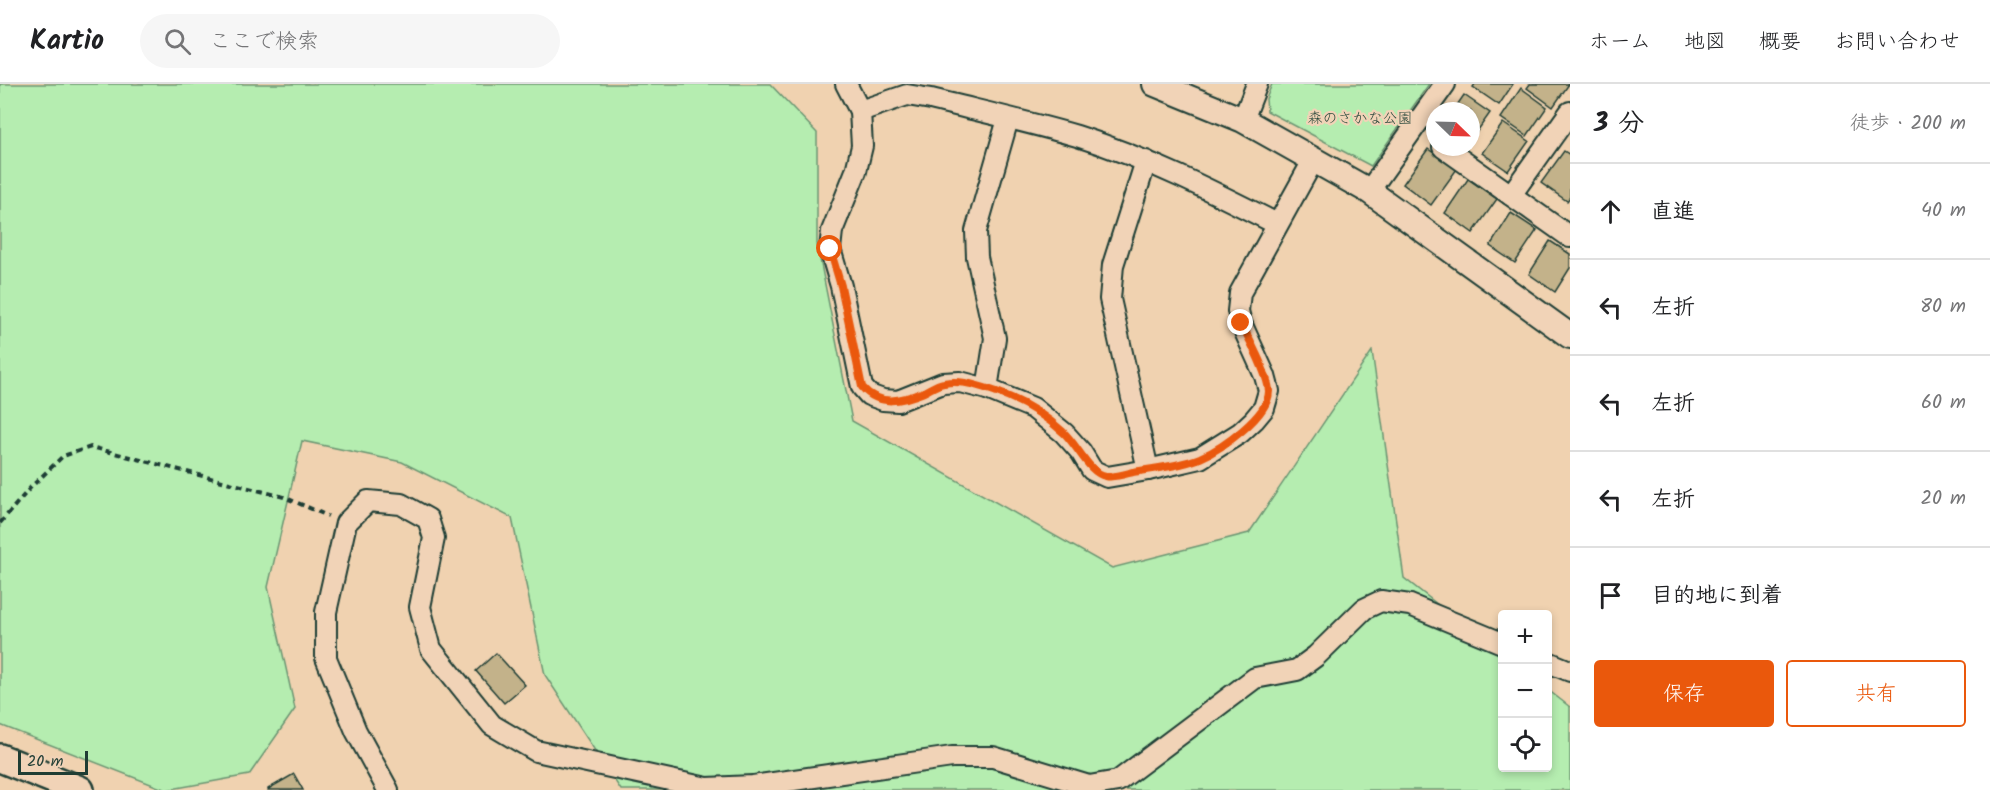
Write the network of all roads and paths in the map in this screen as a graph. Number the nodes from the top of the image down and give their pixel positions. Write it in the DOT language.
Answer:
graph roads {
  1 [pos="846,84"];
  2 [pos="1155,84"];
  3 [pos="1257,84"];
  4 [pos="1444,84"];
  5 [pos="860,111"];
  6 [pos="1570,111"];
  7 [pos="1008,119"];
  8 [pos="1243,120"];
  9 [pos="1415,128"];
  10 [pos="1426,136"];
  11 [pos="1456,156"];
  12 [pos="1314,159"];
  13 [pos="1146,161"];
  14 [pos="1369,191"];
  15 [pos="1511,195"];
  16 [pos="1277,224"];
  17 [pos="1570,237"];
  18 [pos="1570,336"];
  19 [pos="987,389"];
  20 [pos="1148,470"];
  21 [pos="0,523"];
  22 [pos="346,523"];
  23 [pos="1498,641"];
  24 [pos="1552,664"];
  25 [pos="1570,671"];
  26 [pos="0,758"];
  27 [pos="81,790"];
  28 [pos="388,790"];
  1 -- 5 [label="street"];
  2 -- 8 [label="street"];
  3 -- 8 [label="street"];
  4 -- 9 [label="street"];
  5 -- 7 [label="street"];
  5 -- 19 [label="street"];
  6 -- 15 [label="street"];
  7 -- 13 [label="street"];
  7 -- 19 [label="street"];
  8 -- 12 [label="street"];
  9 -- 10 [label="street"];
  9 -- 14 [label="street"];
  11 -- 15 [label="street"];
  12 -- 14 [label="street"];
  12 -- 16 [label="street"];
  13 -- 16 [label="street"];
  13 -- 20 [label="street"];
  14 -- 18 [label="street"];
  15 -- 17 [label="street"];
  16 -- 20 [label="street"];
  19 -- 20 [label="street"];
  21 -- 22 [label="path"];
  22 -- 23 [label="street"];
  22 -- 28 [label="street"];
  24 -- 25 [label="street"];
  26 -- 27 [label="main road"];
}
